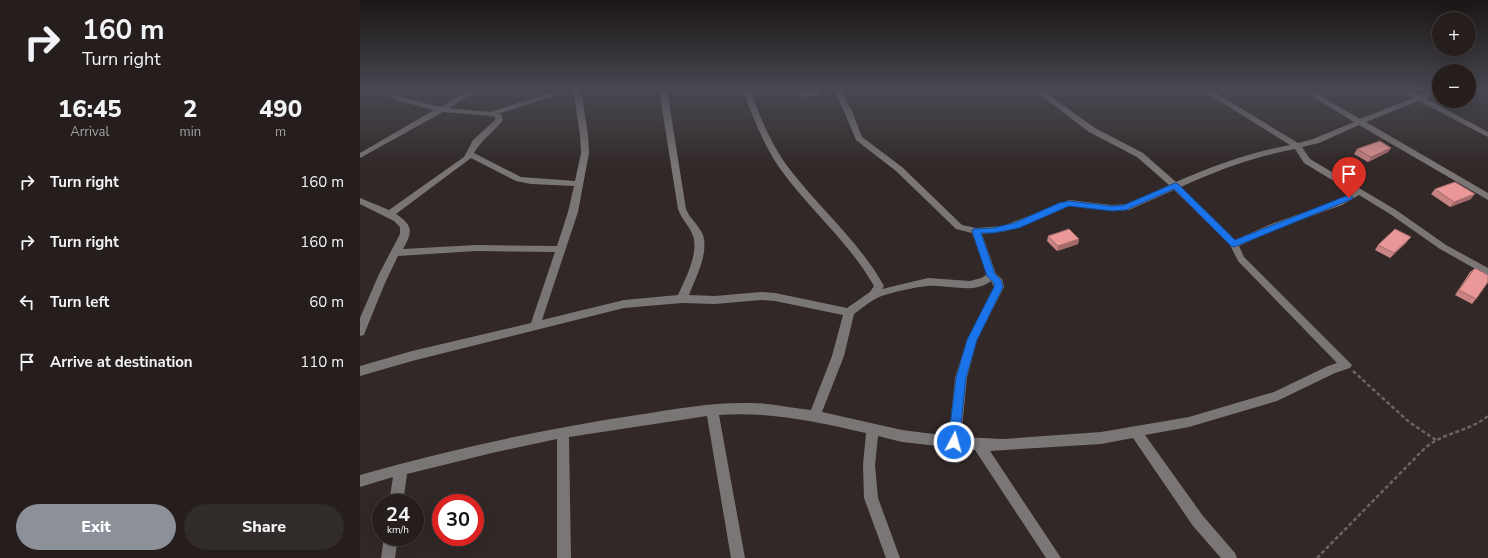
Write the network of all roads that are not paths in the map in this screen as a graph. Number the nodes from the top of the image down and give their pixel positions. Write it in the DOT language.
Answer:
graph roads {
  1 [pos="429,116"];
  2 [pos="498,116"];
  3 [pos="581,116"];
  4 [pos="666,116"];
  5 [pos="756,116"];
  6 [pos="850,116"];
  7 [pos="1073,116"];
  8 [pos="1248,116"];
  9 [pos="1350,116"];
  10 [pos="1375,116"];
  11 [pos="1453,116"];
  12 [pos="1360,122"];
  13 [pos="1488,135"];
  14 [pos="1297,146"];
  15 [pos="470,154"];
  16 [pos="360,156"];
  17 [pos="579,184"];
  18 [pos="1175,186"];
  19 [pos="1358,192"];
  20 [pos="1488,197"];
  21 [pos="360,201"];
  22 [pos="389,214"];
  23 [pos="976,231"];
  24 [pos="1234,244"];
  25 [pos="560,249"];
  26 [pos="395,253"];
  27 [pos="1488,272"];
  28 [pos="991,276"];
  29 [pos="874,295"];
  30 [pos="682,299"];
  31 [pos="849,312"];
  32 [pos="534,326"];
  33 [pos="360,332"];
  34 [pos="360,371"];
  35 [pos="712,409"];
  36 [pos="815,416"];
  37 [pos="873,430"];
  38 [pos="1135,431"];
  39 [pos="563,433"];
  40 [pos="954,442"];
  41 [pos="979,445"];
  42 [pos="401,469"];
  43 [pos="360,481"];
  44 [pos="397,494"];
  45 [pos="390,546"];
  46 [pos="388,558"];
  47 [pos="564,558"];
  48 [pos="738,558"];
  49 [pos="894,558"];
  50 [pos="1054,558"];
  51 [pos="1230,558"];
  1 -- 16 [label="street"];
  2 -- 15 [label="street"];
  3 -- 17 [label="street"];
  4 -- 30 [label="street"];
  5 -- 29 [label="street"];
  6 -- 23 [label="street"];
  7 -- 18 [label="street"];
  8 -- 14 [label="street"];
  9 -- 12 [label="street"];
  10 -- 12 [label="street"];
  11 -- 13 [label="street"];
  12 -- 14 [label="street"];
  12 -- 20 [label="street"];
  14 -- 18 [label="street"];
  14 -- 19 [label="street"];
  15 -- 17 [label="street"];
  15 -- 22 [label="street"];
  17 -- 25 [label="street"];
  18 -- 23 [label="street"];
  18 -- 24 [label="street"];
  19 -- 24 [label="street"];
  19 -- 27 [label="street"];
  21 -- 22 [label="street"];
  22 -- 26 [label="street"];
  23 -- 28 [label="street"];
  24 -- 38 [label="street"];
  25 -- 26 [label="street"];
  25 -- 32 [label="street"];
  26 -- 33 [label="street"];
  28 -- 29 [label="street"];
  28 -- 40 [label="street"];
  29 -- 31 [label="street"];
  30 -- 31 [label="street"];
  30 -- 32 [label="street"];
  31 -- 36 [label="street"];
  32 -- 34 [label="street"];
  35 -- 36 [label="street"];
  35 -- 39 [label="street"];
  35 -- 48 [label="street"];
  36 -- 37 [label="street"];
  37 -- 40 [label="street"];
  37 -- 49 [label="street"];
  38 -- 41 [label="street"];
  38 -- 51 [label="street"];
  39 -- 42 [label="street"];
  39 -- 47 [label="street"];
  40 -- 41 [label="street"];
  41 -- 50 [label="street"];
  42 -- 43 [label="street"];
  42 -- 44 [label="street"];
  45 -- 46 [label="street"];
}
